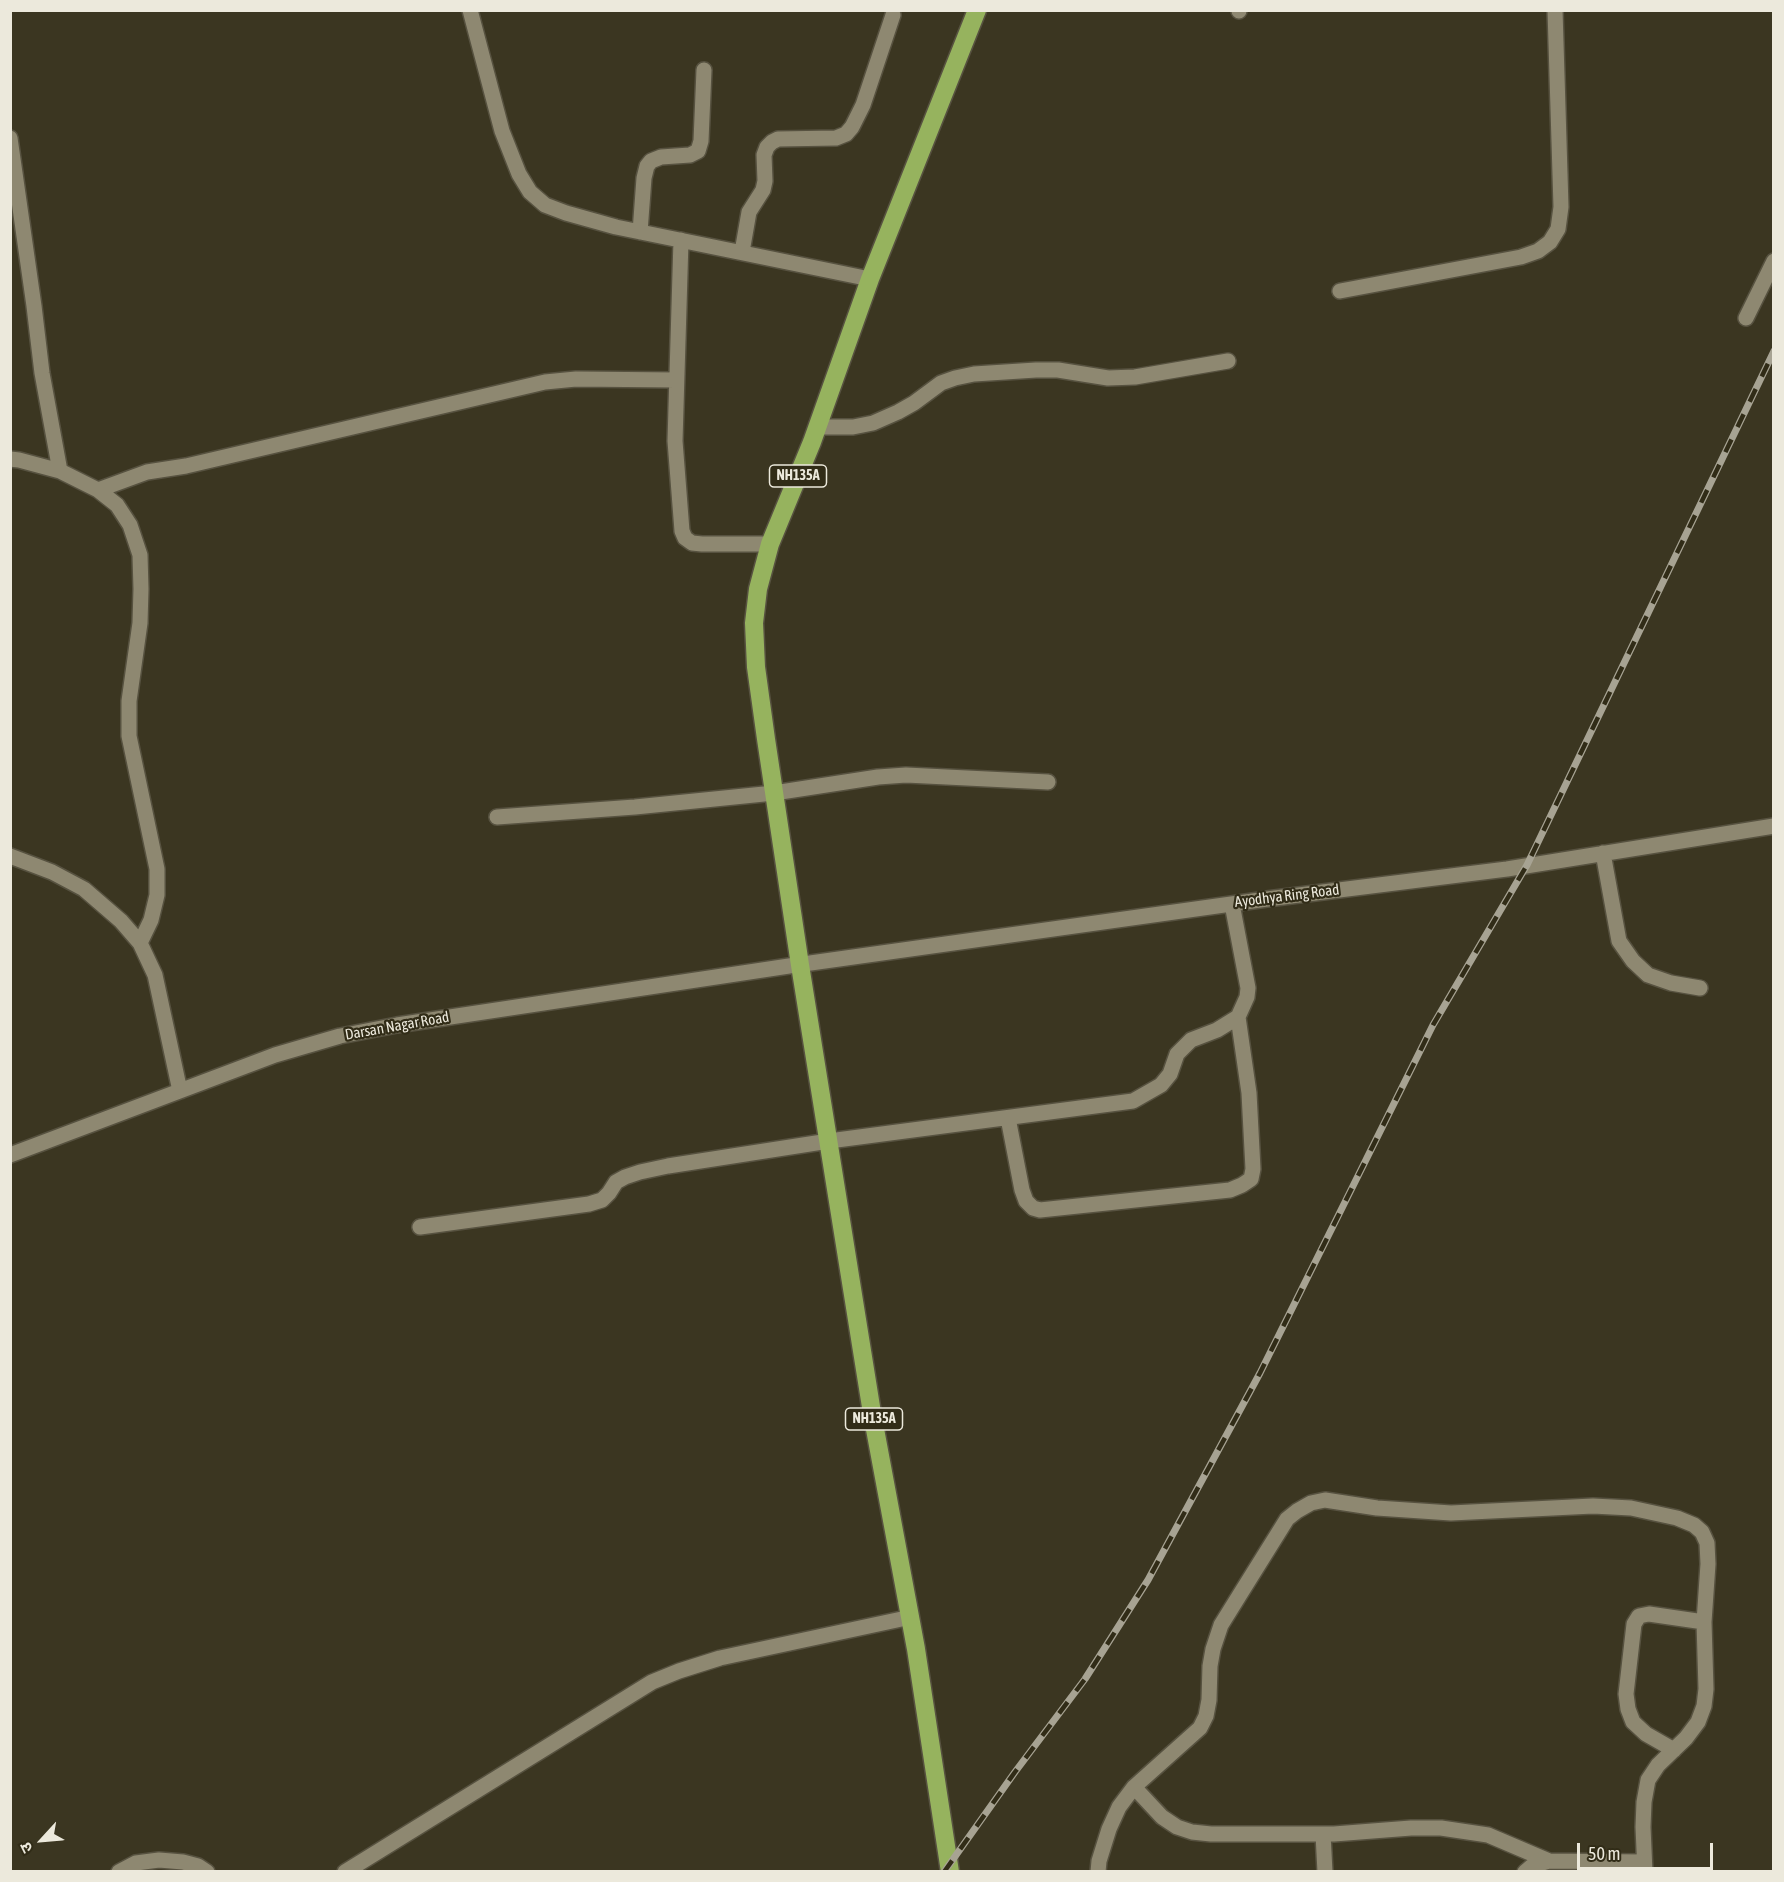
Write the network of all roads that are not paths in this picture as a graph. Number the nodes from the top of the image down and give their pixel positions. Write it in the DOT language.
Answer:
graph roads {
  1 [pos="470,10"];
  2 [pos="977,10"];
  3 [pos="1555,10"];
  4 [pos="893,15"];
  5 [pos="704,70"];
  6 [pos="10,138"];
  7 [pos="640,232"];
  8 [pos="681,240"];
  9 [pos="742,252"];
  10 [pos="1773,261"];
  11 [pos="870,279"];
  12 [pos="1340,291"];
  13 [pos="1746,318"];
  14 [pos="1228,361"];
  15 [pos="676,380"];
  16 [pos="817,427"];
  17 [pos="10,459"];
  18 [pos="60,471"];
  19 [pos="98,490"];
  20 [pos="770,544"];
  21 [pos="1048,782"];
  22 [pos="774,793"];
  23 [pos="497,818"];
  24 [pos="1773,826"];
  25 [pos="1604,853"];
  26 [pos="10,856"];
  27 [pos="1232,904"];
  28 [pos="140,943"];
  29 [pos="800,965"];
  30 [pos="1700,988"];
  31 [pos="1238,1017"];
  32 [pos="180,1091"];
  33 [pos="1008,1118"];
  34 [pos="829,1141"];
  35 [pos="10,1155"];
  36 [pos="420,1227"];
  37 [pos="910,1617"];
  38 [pos="1704,1622"];
  39 [pos="1674,1750"];
  40 [pos="1134,1787"];
  41 [pos="1323,1834"];
  42 [pos="1549,1862"];
  43 [pos="1644,1867"];
  44 [pos="119,1872"];
  45 [pos="207,1872"];
  46 [pos="345,1872"];
  47 [pos="950,1872"];
  48 [pos="1098,1872"];
  49 [pos="1325,1872"];
  50 [pos="1525,1872"];
  1 -- 7 [label="street"];
  2 -- 11 [label="highway, NH135A"];
  3 -- 12 [label="street"];
  4 -- 9 [label="street"];
  5 -- 7 [label="street"];
  6 -- 18 [label="street"];
  7 -- 8 [label="street"];
  8 -- 9 [label="street"];
  8 -- 15 [label="street"];
  9 -- 11 [label="street"];
  10 -- 13 [label="street"];
  11 -- 16 [label="highway, NH135A"];
  14 -- 16 [label="street"];
  15 -- 19 [label="street"];
  15 -- 20 [label="street"];
  16 -- 20 [label="highway, NH135A"];
  17 -- 18 [label="street"];
  18 -- 19 [label="street"];
  19 -- 28 [label="street"];
  20 -- 22 [label="highway, NH135A"];
  21 -- 22 [label="street"];
  22 -- 23 [label="street"];
  22 -- 29 [label="highway, NH135A"];
  24 -- 25 [label="street, Ayodhya Ring Road"];
  25 -- 27 [label="street, Ayodhya Ring Road"];
  25 -- 30 [label="street"];
  26 -- 28 [label="street"];
  27 -- 29 [label="street, Ayodhya Ring Road"];
  27 -- 31 [label="street"];
  28 -- 32 [label="street"];
  29 -- 32 [label="street, Darsan Nagar Road"];
  29 -- 34 [label="highway, NH135A"];
  31 -- 33 [label="street"];
  31 -- 33 [label="street"];
  32 -- 35 [label="street, Darsan Nagar Road"];
  33 -- 34 [label="street"];
  34 -- 36 [label="street"];
  34 -- 37 [label="highway, NH135A"];
  37 -- 46 [label="street"];
  37 -- 47 [label="highway, NH135A"];
  38 -- 39 [label="street"];
  38 -- 39 [label="street"];
  38 -- 40 [label="street"];
  39 -- 43 [label="street"];
  40 -- 41 [label="street"];
  40 -- 48 [label="street"];
  41 -- 42 [label="street"];
  41 -- 49 [label="street"];
  42 -- 43 [label="street"];
  42 -- 50 [label="street"];
  44 -- 45 [label="street"];
}
